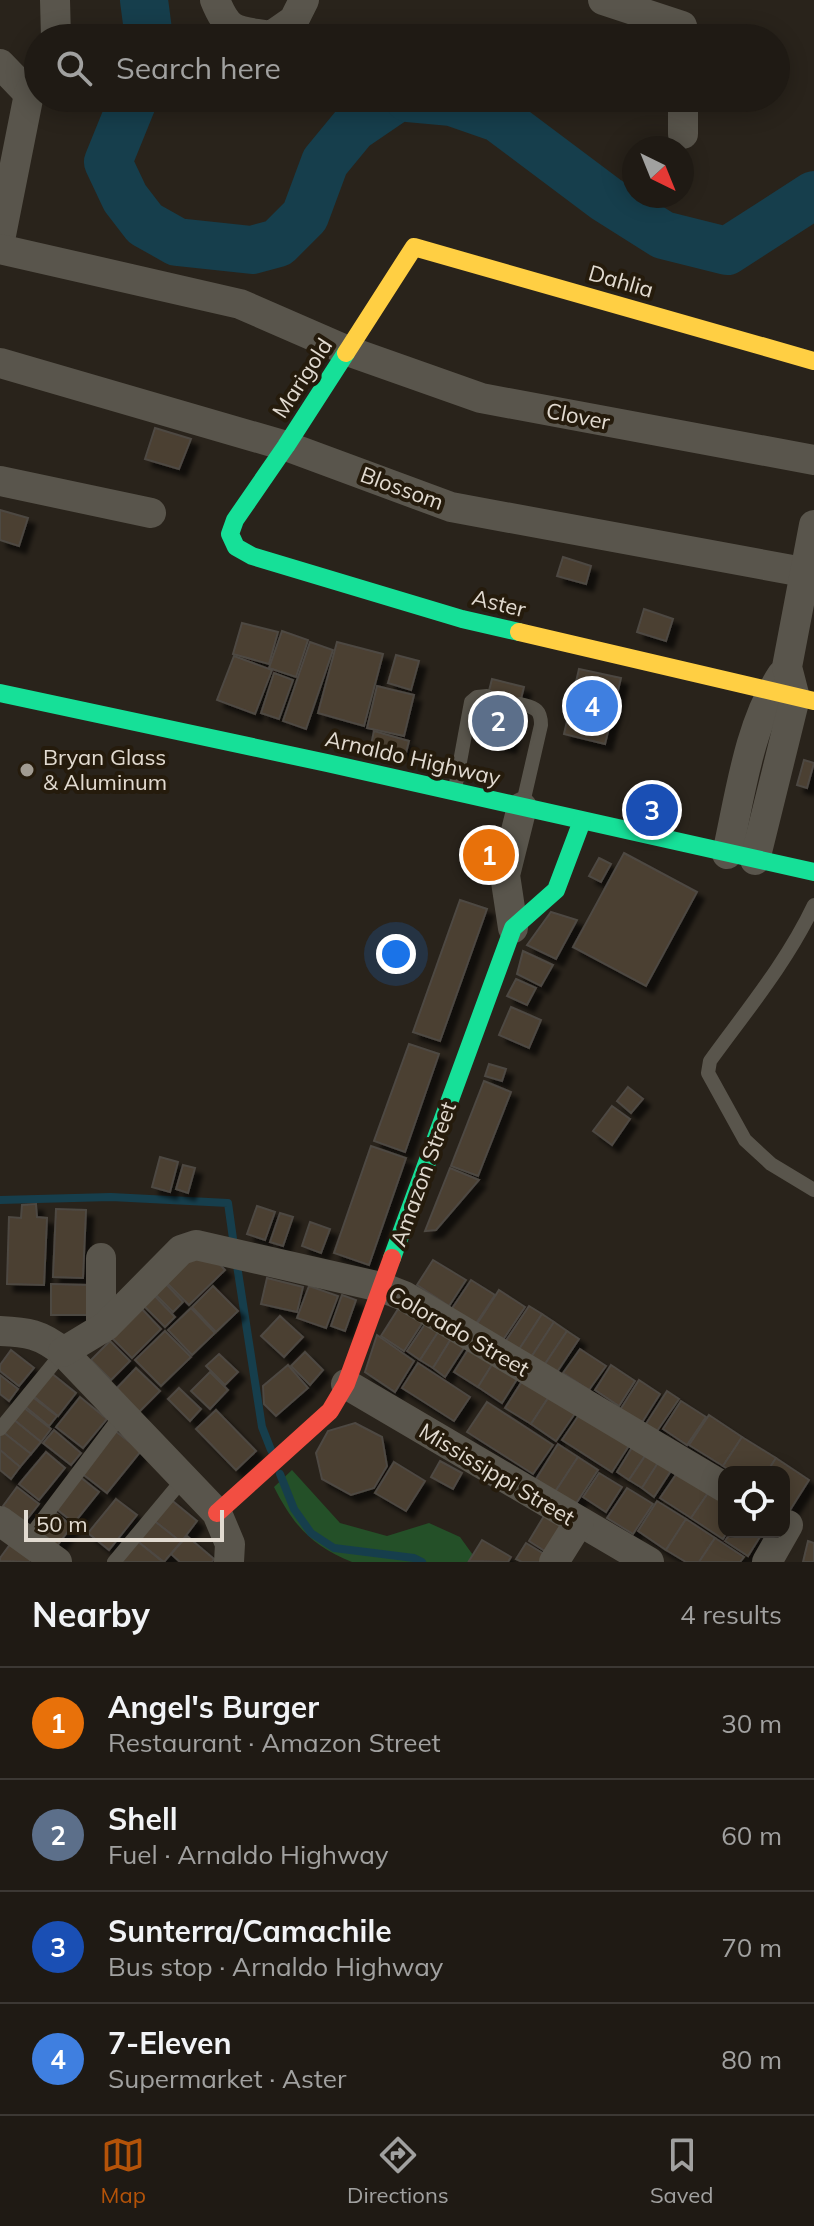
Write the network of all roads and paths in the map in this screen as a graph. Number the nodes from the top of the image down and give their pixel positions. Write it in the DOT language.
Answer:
graph roads {
  1 [pos="55,0"];
  2 [pos="215,0"];
  3 [pos="304,0"];
  4 [pos="603,0"];
  5 [pos="683,21"];
  6 [pos="56,24"];
  7 [pos="228,24"];
  8 [pos="288,24"];
  9 [pos="0,64"];
  10 [pos="24,80"];
  11 [pos="27,112"];
  12 [pos="683,112"];
  13 [pos="683,134"];
  14 [pos="0,240"];
  15 [pos="414,247"];
  16 [pos="0,249"];
  17 [pos="348,351"];
  18 [pos="814,361"];
  19 [pos="0,363"];
  20 [pos="286,446"];
  21 [pos="814,460"];
  22 [pos="0,481"];
  23 [pos="151,513"];
  24 [pos="814,525"];
  25 [pos="230,534"];
  26 [pos="809,573"];
  27 [pos="0,693"];
  28 [pos="487,696"];
  29 [pos="793,697"];
  30 [pos="520,704"];
  31 [pos="454,792"];
  32 [pos="522,807"];
  33 [pos="582,821"];
  34 [pos="741,857"];
  35 [pos="814,872"];
  36 [pos="814,905"];
  37 [pos="513,928"];
  38 [pos="814,1190"];
  39 [pos="101,1258"];
  40 [pos="381,1287"];
  41 [pos="101,1329"];
  42 [pos="0,1331"];
  43 [pos="63,1352"];
  44 [pos="346,1384"];
  45 [pos="122,1414"];
  46 [pos="0,1429"];
  47 [pos="184,1478"];
  48 [pos="718,1483"];
  49 [pos="217,1513"];
  50 [pos="0,1521"];
  51 [pos="579,1522"];
  52 [pos="795,1527"];
  53 [pos="27,1540"];
  54 [pos="57,1562"];
  55 [pos="114,1562"];
  56 [pos="229,1562"];
  57 [pos="554,1562"];
  58 [pos="649,1562"];
  59 [pos="767,1562"];
  1 -- 6 [label="street"];
  2 -- 7 [label="street"];
  3 -- 8 [label="street"];
  4 -- 5 [label="street"];
  9 -- 10 [label="street"];
  11 -- 14 [label="street"];
  12 -- 13 [label="street"];
  15 -- 17 [label="street, Marigold"];
  15 -- 18 [label="street, Dahlia"];
  16 -- 17 [label="street, Clover"];
  17 -- 20 [label="street, Marigold"];
  17 -- 21 [label="street, Clover"];
  19 -- 20 [label="street, Blossom"];
  20 -- 25 [label="street, Marigold"];
  20 -- 26 [label="street, Blossom"];
  22 -- 23 [label="street"];
  24 -- 26 [label="street"];
  25 -- 29 [label="street, Aster"];
  26 -- 29 [label="street"];
  27 -- 31 [label="street, Arnaldo Highway"];
  28 -- 31 [label="lane"];
  29 -- 34 [label="street"];
  30 -- 32 [label="lane"];
  31 -- 32 [label="street, Arnaldo Highway"];
  32 -- 33 [label="street, Arnaldo Highway"];
  32 -- 37 [label="street, Amazon Street"];
  33 -- 34 [label="street, Arnaldo Highway"];
  33 -- 37 [label="street, Amazon Street"];
  34 -- 35 [label="street, Arnaldo Highway"];
  36 -- 38 [label="lane"];
  37 -- 40 [label="street, Amazon Street"];
  39 -- 41 [label="street"];
  40 -- 41 [label="street, Colorado Street"];
  40 -- 44 [label="street, Amazon Street"];
  40 -- 48 [label="street, Colorado Street"];
  41 -- 43 [label="street, Colorado Street"];
  42 -- 43 [label="street"];
  43 -- 45 [label="street"];
  43 -- 46 [label="lane"];
  44 -- 49 [label="street, Amazon Street"];
  44 -- 51 [label="street, Mississippi Street"];
  45 -- 47 [label="street"];
  45 -- 53 [label="lane"];
  47 -- 49 [label="street"];
  47 -- 55 [label="lane"];
  49 -- 56 [label="street"];
  50 -- 53 [label="street"];
  51 -- 57 [label="street"];
  51 -- 58 [label="street, Mississippi Street"];
  52 -- 59 [label="street"];
  53 -- 54 [label="street"];
}
